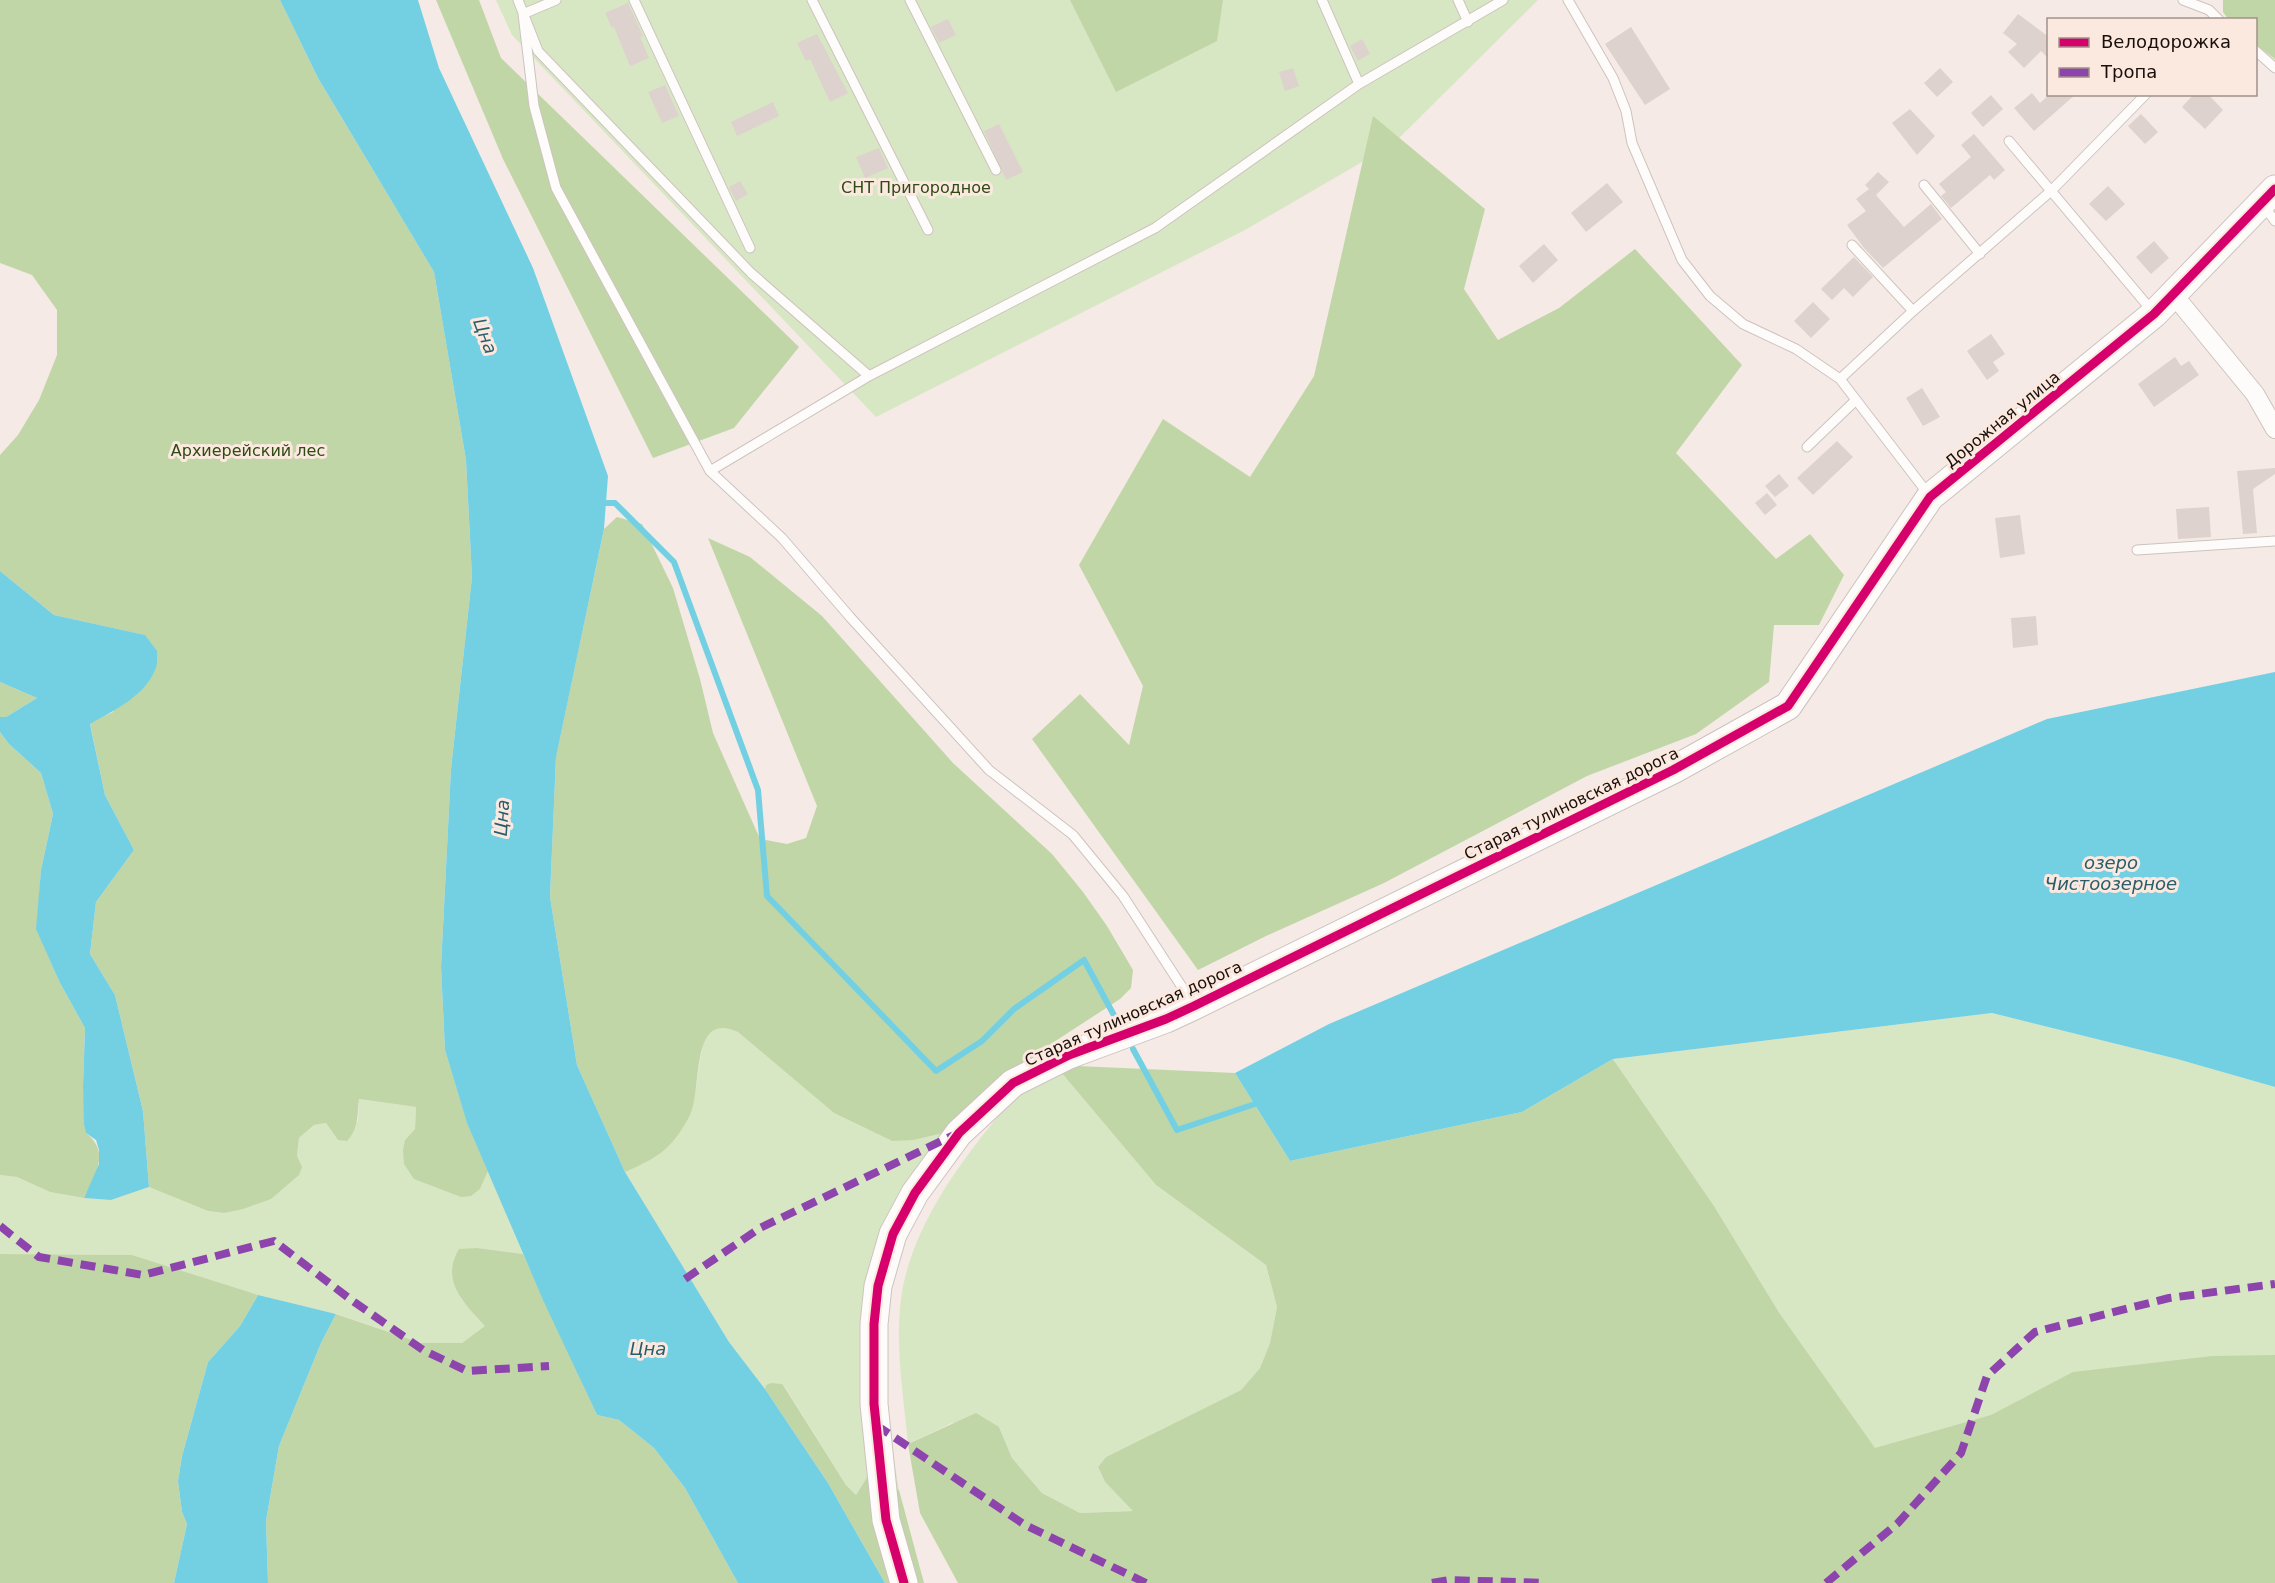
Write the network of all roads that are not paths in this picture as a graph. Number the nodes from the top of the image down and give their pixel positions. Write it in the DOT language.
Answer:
graph roads {
  1 [pos="518,0"];
  2 [pos="556,0"];
  3 [pos="633,0"];
  4 [pos="812,0"];
  5 [pos="910,0"];
  6 [pos="1322,0"];
  7 [pos="1458,0"];
  8 [pos="1503,0"];
  9 [pos="1568,0"];
  10 [pos="2183,0"];
  11 [pos="523,14"];
  12 [pos="2217,18"];
  13 [pos="1468,22"];
  14 [pos="2257,52"];
  15 [pos="2275,68"];
  16 [pos="1359,84"];
  17 [pos="2144,96"];
  18 [pos="2009,141"];
  19 [pos="996,171"];
  20 [pos="1924,185"];
  21 [pos="2051,191"];
  22 [pos="2271,204"];
  23 [pos="928,230"];
  24 [pos="1852,245"];
  25 [pos="750,248"];
  26 [pos="1980,254"];
  27 [pos="2174,294"];
  28 [pos="1913,312"];
  29 [pos="2154,314"];
  30 [pos="869,376"];
  31 [pos="1840,379"];
  32 [pos="1856,400"];
  33 [pos="2275,429"];
  34 [pos="1807,447"];
  35 [pos="710,471"];
  36 [pos="1930,497"];
  37 [pos="2275,541"];
  38 [pos="2137,550"];
  39 [pos="1788,706"];
  40 [pos="1194,1006"];
  41 [pos="904,1583"];
  1 -- 11 [label="lane"];
  2 -- 11 [label="lane"];
  3 -- 25 [label="lane"];
  4 -- 23 [label="lane"];
  5 -- 19 [label="lane"];
  6 -- 16 [label="lane"];
  7 -- 13 [label="lane"];
  8 -- 13 [label="lane"];
  9 -- 31 [label="lane"];
  10 -- 12 [label="lane"];
  11 -- 30 [label="lane"];
  11 -- 35 [label="lane"];
  13 -- 16 [label="lane"];
  14 -- 15 [label="lane"];
  16 -- 30 [label="lane"];
  17 -- 21 [label="lane"];
  18 -- 21 [label="lane"];
  20 -- 26 [label="lane"];
  21 -- 26 [label="lane"];
  21 -- 29 [label="lane"];
  22 -- 27 [label="street, Дорожная улица"];
  24 -- 28 [label="lane"];
  26 -- 28 [label="lane"];
  27 -- 29 [label="street, Дорожная улица"];
  27 -- 33 [label="street"];
  28 -- 31 [label="lane"];
  29 -- 36 [label="street, Дорожная улица"];
  30 -- 35 [label="lane"];
  31 -- 32 [label="lane"];
  32 -- 34 [label="lane"];
  32 -- 36 [label="lane"];
  35 -- 40 [label="lane"];
  36 -- 39 [label="street, Дорожная улица"];
  37 -- 38 [label="lane"];
  39 -- 40 [label="street, Старая тулиновская дорога"];
  40 -- 41 [label="street, Старая тулиновская дорога"];
}
